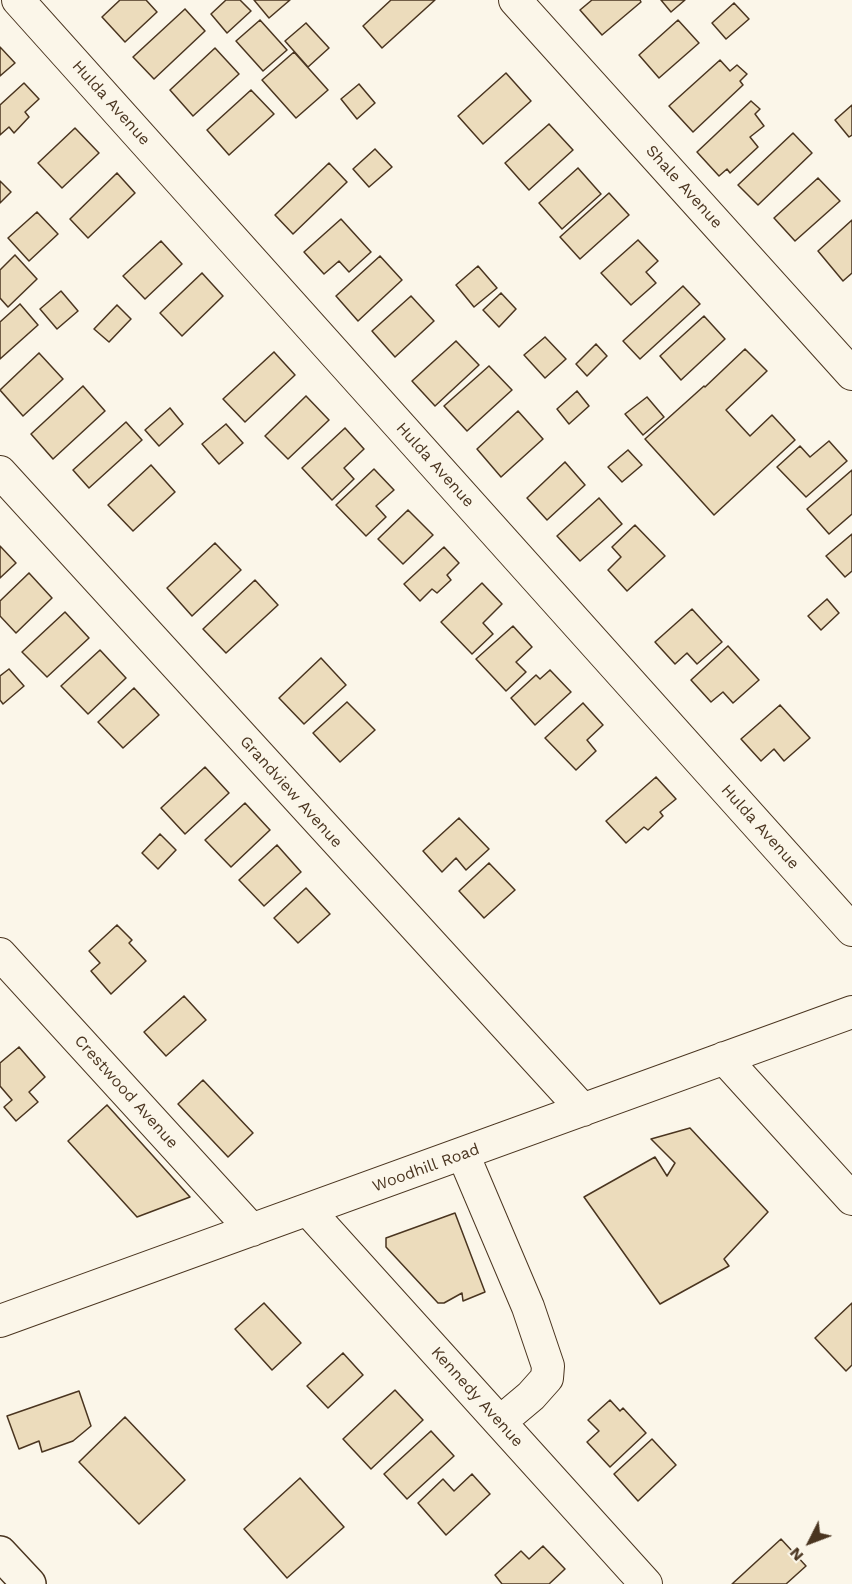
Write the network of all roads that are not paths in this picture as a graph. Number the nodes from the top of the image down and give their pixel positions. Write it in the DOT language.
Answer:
graph roads {
  1 [pos="18,0"];
  2 [pos="515,0"];
  3 [pos="852,374"];
  4 [pos="0,472"];
  5 [pos="852,930"];
  6 [pos="0,954"];
  7 [pos="852,1012"];
  8 [pos="723,1058"];
  9 [pos="583,1110"];
  10 [pos="463,1154"];
  11 [pos="852,1198"];
  12 [pos="309,1211"];
  13 [pos="252,1230"];
  14 [pos="0,1321"];
  15 [pos="500,1422"];
  16 [pos="0,1553"];
  17 [pos="28,1584"];
  18 [pos="646,1584"];
  1 -- 5 [label="street, Hulda Avenue"];
  2 -- 3 [label="street, Shale Avenue"];
  4 -- 9 [label="street, Grandview Avenue"];
  6 -- 13 [label="street, Crestwood Avenue"];
  7 -- 8 [label="street, Woodhill Road"];
  8 -- 9 [label="street, Woodhill Road"];
  8 -- 11 [label="street"];
  9 -- 10 [label="street, Woodhill Road"];
  10 -- 12 [label="street, Woodhill Road"];
  10 -- 15 [label="street"];
  12 -- 13 [label="street, Woodhill Road"];
  12 -- 15 [label="street, Kennedy Avenue"];
  13 -- 14 [label="street, Woodhill Road"];
  15 -- 18 [label="street, Kennedy Avenue"];
  16 -- 17 [label="main road"];
}
